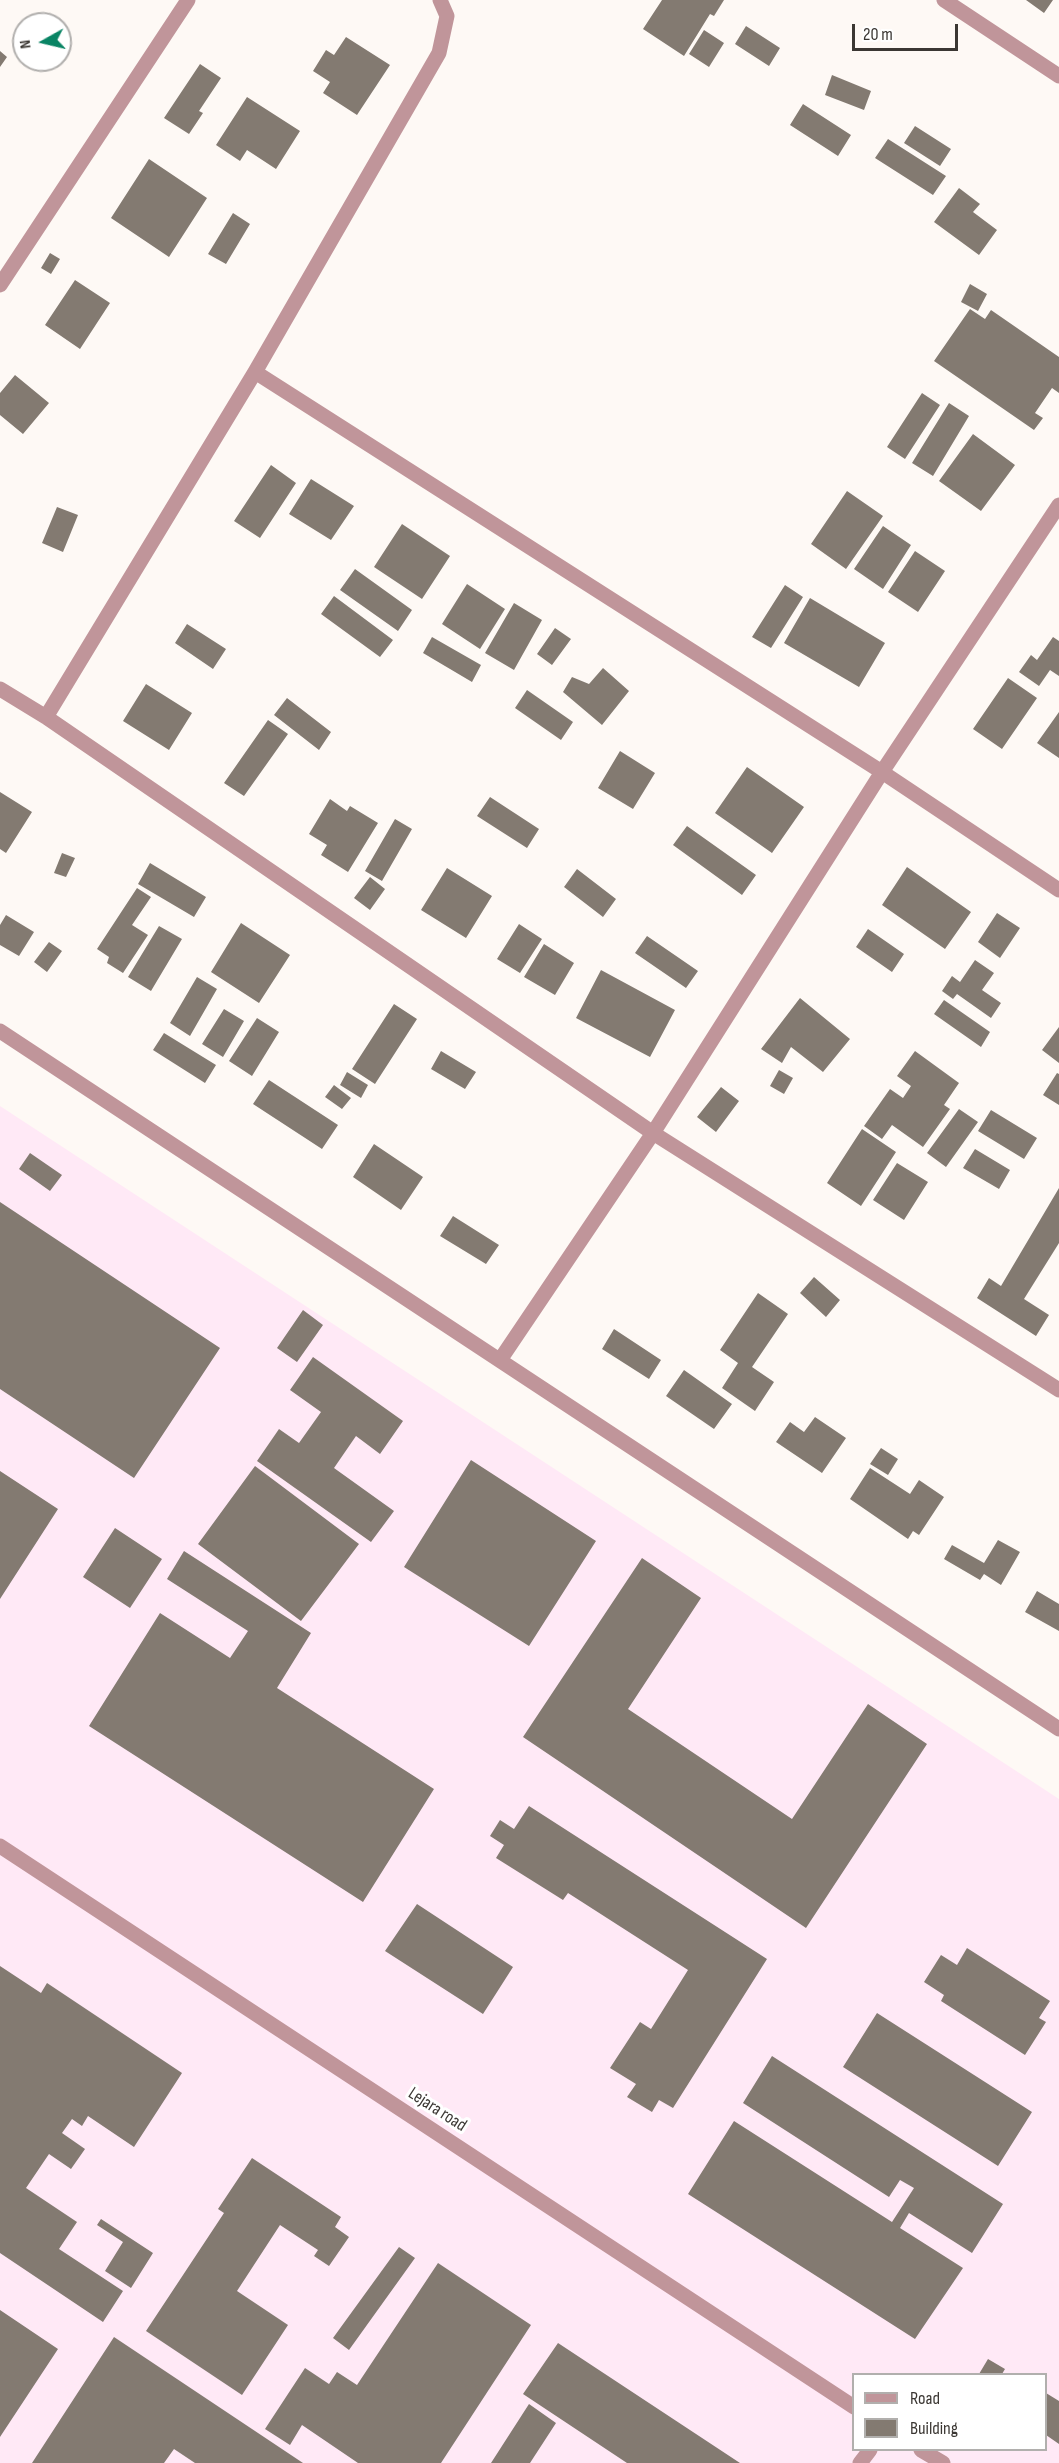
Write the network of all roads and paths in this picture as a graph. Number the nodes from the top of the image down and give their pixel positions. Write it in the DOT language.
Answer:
graph roads {
  1 [pos="188,0"];
  2 [pos="440,0"];
  3 [pos="944,0"];
  4 [pos="1059,76"];
  5 [pos="0,285"];
  6 [pos="255,372"];
  7 [pos="1059,505"];
  8 [pos="0,689"];
  9 [pos="46,717"];
  10 [pos="882,772"];
  11 [pos="1059,890"];
  12 [pos="0,1031"];
  13 [pos="653,1133"];
  14 [pos="500,1360"];
  15 [pos="1059,1390"];
  16 [pos="1059,1729"];
  17 [pos="0,1846"];
  18 [pos="852,2407"];
  19 [pos="923,2451"];
  20 [pos="943,2463"];
  1 -- 5 [label="street"];
  2 -- 6 [label="street"];
  3 -- 4 [label="street"];
  6 -- 9 [label="street"];
  6 -- 10 [label="street"];
  7 -- 10 [label="street"];
  8 -- 9 [label="street"];
  9 -- 13 [label="street"];
  10 -- 11 [label="street"];
  10 -- 13 [label="street"];
  12 -- 14 [label="street"];
  13 -- 14 [label="street"];
  13 -- 15 [label="street"];
  14 -- 16 [label="street"];
  17 -- 18 [label="street, Lejara road"];
  19 -- 20 [label="street"];
}
